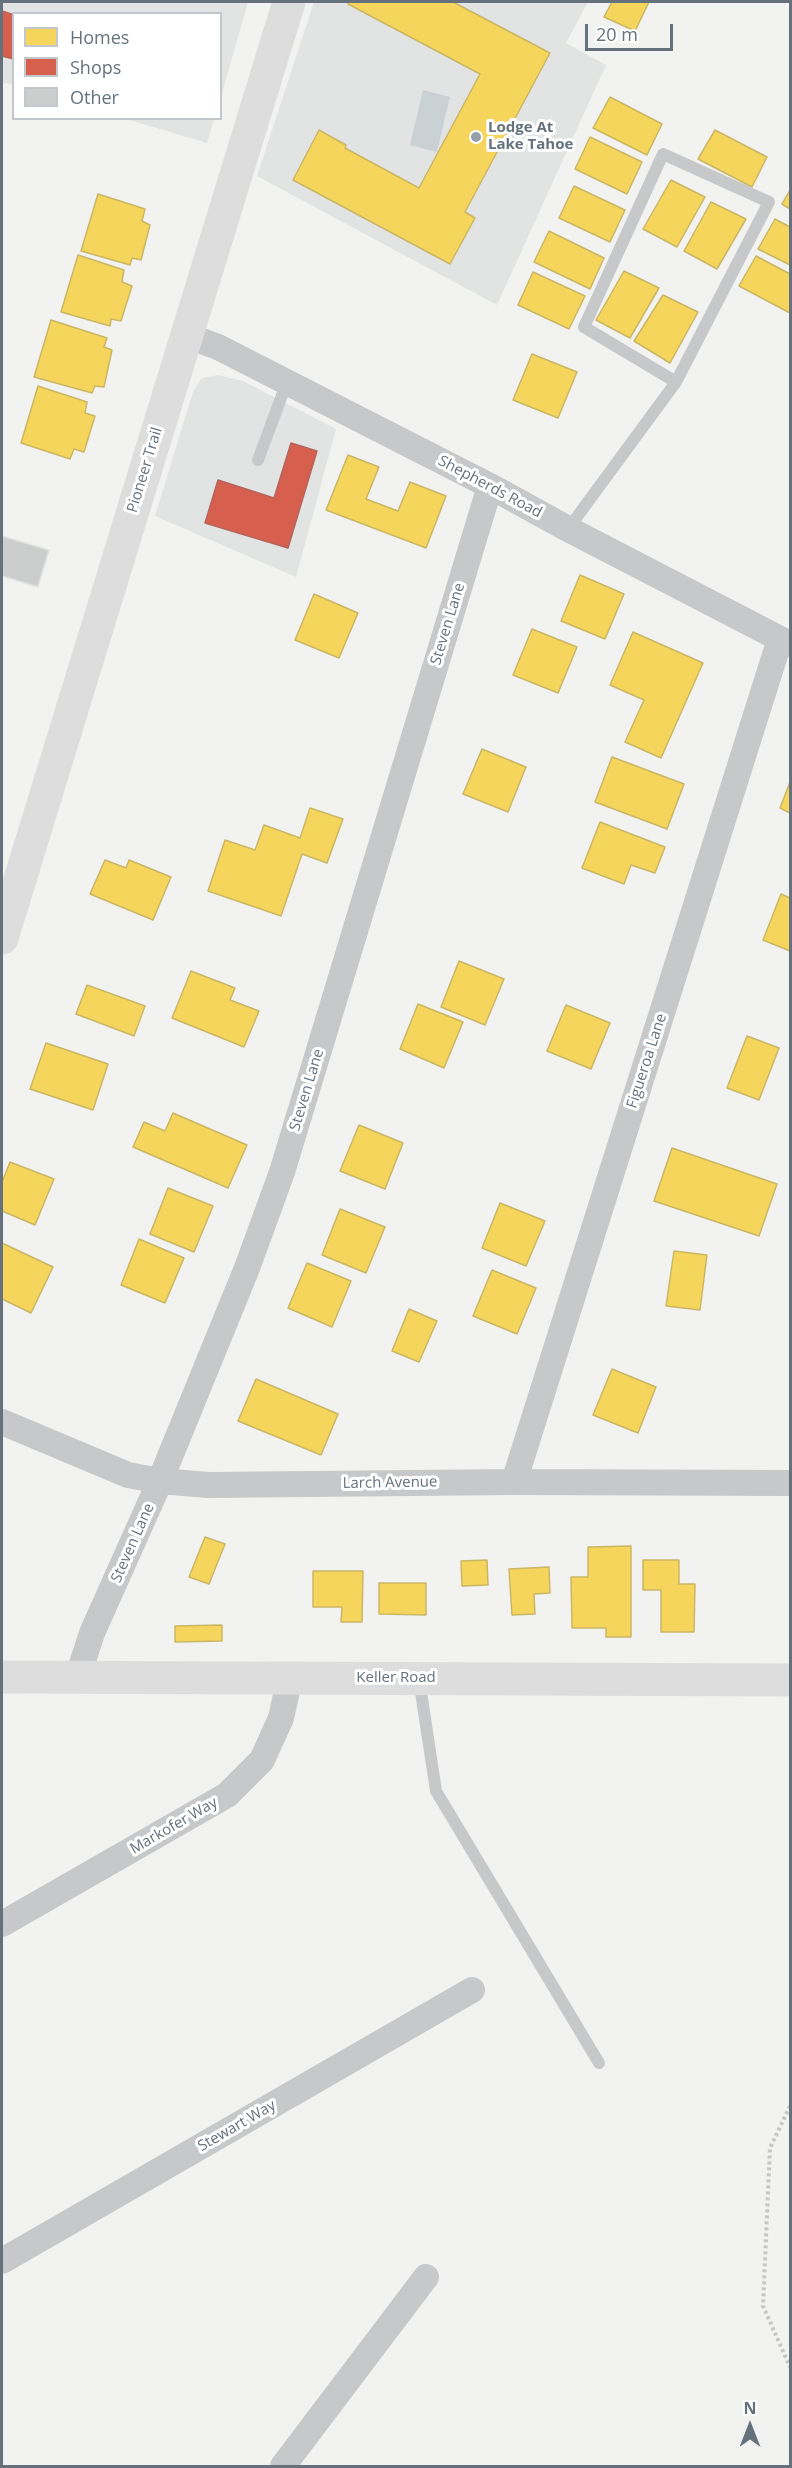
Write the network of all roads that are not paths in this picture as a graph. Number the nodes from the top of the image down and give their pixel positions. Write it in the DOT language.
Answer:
graph roads {
  1 [pos="290,2"];
  2 [pos="188,336"];
  3 [pos="287,382"];
  4 [pos="676,382"];
  5 [pos="258,460"];
  6 [pos="490,486"];
  7 [pos="568,529"];
  8 [pos="785,642"];
  9 [pos="2,938"];
  10 [pos="2,1422"];
  11 [pos="160,1481"];
  12 [pos="514,1482"];
  13 [pos="790,1483"];
  14 [pos="2,1677"];
  15 [pos="78,1677"];
  16 [pos="290,1677"];
  17 [pos="419,1678"];
  18 [pos="790,1680"];
  19 [pos="2,1924"];
  20 [pos="472,1990"];
  21 [pos="599,2063"];
  22 [pos="2,2261"];
  23 [pos="426,2277"];
  24 [pos="283,2466"];
  1 -- 2 [label="main road, Pioneer Trail"];
  2 -- 3 [label="street, Shepherds Road"];
  2 -- 9 [label="main road, Pioneer Trail"];
  3 -- 5 [label="lane"];
  3 -- 6 [label="street, Shepherds Road"];
  4 -- 4 [label="lane"];
  4 -- 7 [label="lane"];
  6 -- 7 [label="street, Shepherds Road"];
  6 -- 11 [label="street, Steven Lane"];
  7 -- 8 [label="street, Shepherds Road"];
  8 -- 12 [label="street, Figueroa Lane"];
  10 -- 11 [label="street, Larch Avenue"];
  11 -- 12 [label="street, Larch Avenue"];
  11 -- 15 [label="street, Steven Lane"];
  12 -- 13 [label="street, Larch Avenue"];
  14 -- 15 [label="main road, Keller Road"];
  15 -- 16 [label="main road, Keller Road"];
  16 -- 17 [label="main road, Keller Road"];
  16 -- 19 [label="street, Markofer Way"];
  17 -- 18 [label="main road, Keller Road"];
  17 -- 21 [label="lane"];
  20 -- 22 [label="street, Stewart Way"];
  23 -- 24 [label="street"];
}
